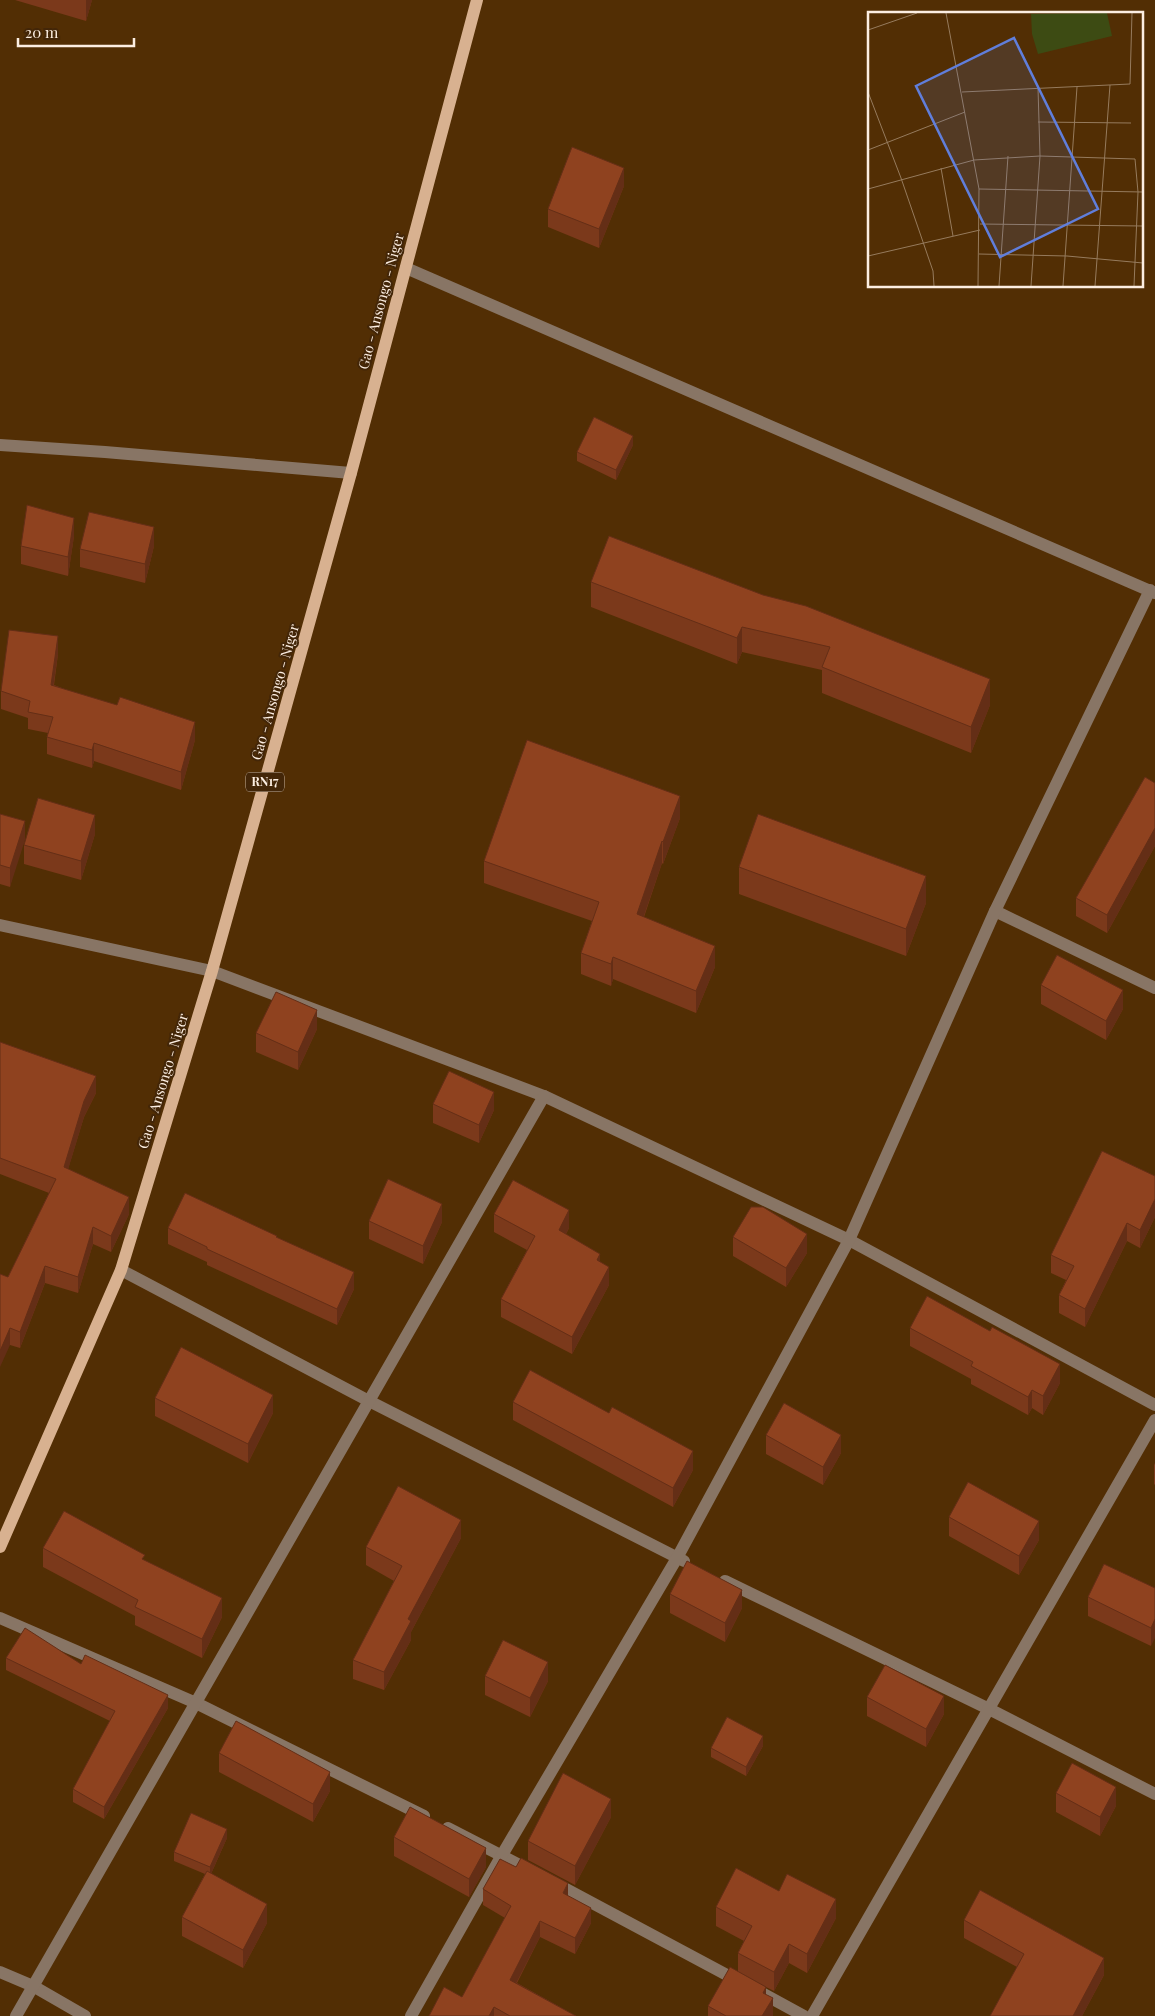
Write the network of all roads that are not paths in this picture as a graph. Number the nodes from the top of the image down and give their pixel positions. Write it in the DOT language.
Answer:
graph roads {
  1 [pos="477,0"];
  2 [pos="406,268"];
  3 [pos="0,445"];
  4 [pos="351,473"];
  5 [pos="1153,591"];
  6 [pos="995,910"];
  7 [pos="0,925"];
  8 [pos="212,971"];
  9 [pos="1155,988"];
  10 [pos="544,1096"];
  11 [pos="848,1240"];
  12 [pos="121,1270"];
  13 [pos="369,1401"];
  14 [pos="1155,1405"];
  15 [pos="1155,1420"];
  16 [pos="0,1547"];
  17 [pos="677,1558"];
  18 [pos="695,1566"];
  19 [pos="713,1575"];
  20 [pos="0,1618"];
  21 [pos="196,1703"];
  22 [pos="989,1709"];
  23 [pos="1155,1794"];
  24 [pos="502,1855"];
  25 [pos="0,1972"];
  26 [pos="33,1986"];
  27 [pos="16,2016"];
  28 [pos="85,2016"];
  29 [pos="412,2016"];
  30 [pos="804,2016"];
  31 [pos="812,2016"];
  1 -- 2 [label="main road, Gao - Ansongo - Niger / RN17"];
  2 -- 4 [label="main road, Gao - Ansongo - Niger / RN17"];
  2 -- 5 [label="street"];
  3 -- 4 [label="street"];
  4 -- 8 [label="main road, Gao - Ansongo - Niger / RN17"];
  5 -- 6 [label="street"];
  6 -- 9 [label="street"];
  6 -- 11 [label="street"];
  7 -- 8 [label="street"];
  8 -- 10 [label="street"];
  8 -- 12 [label="main road, Gao - Ansongo - Niger / RN17"];
  10 -- 11 [label="street"];
  10 -- 13 [label="street"];
  11 -- 14 [label="street"];
  11 -- 17 [label="street"];
  12 -- 13 [label="street"];
  12 -- 16 [label="main road, Gao - Ansongo - Niger / RN17"];
  13 -- 17 [label="street"];
  13 -- 21 [label="street"];
  15 -- 22 [label="street"];
  17 -- 18 [label="street"];
  17 -- 24 [label="street"];
  19 -- 22 [label="street"];
  20 -- 21 [label="street"];
  21 -- 24 [label="street"];
  21 -- 26 [label="street"];
  22 -- 23 [label="street"];
  22 -- 31 [label="street"];
  24 -- 29 [label="street"];
  24 -- 30 [label="street"];
  25 -- 26 [label="street"];
  26 -- 27 [label="street"];
  26 -- 28 [label="street"];
}
